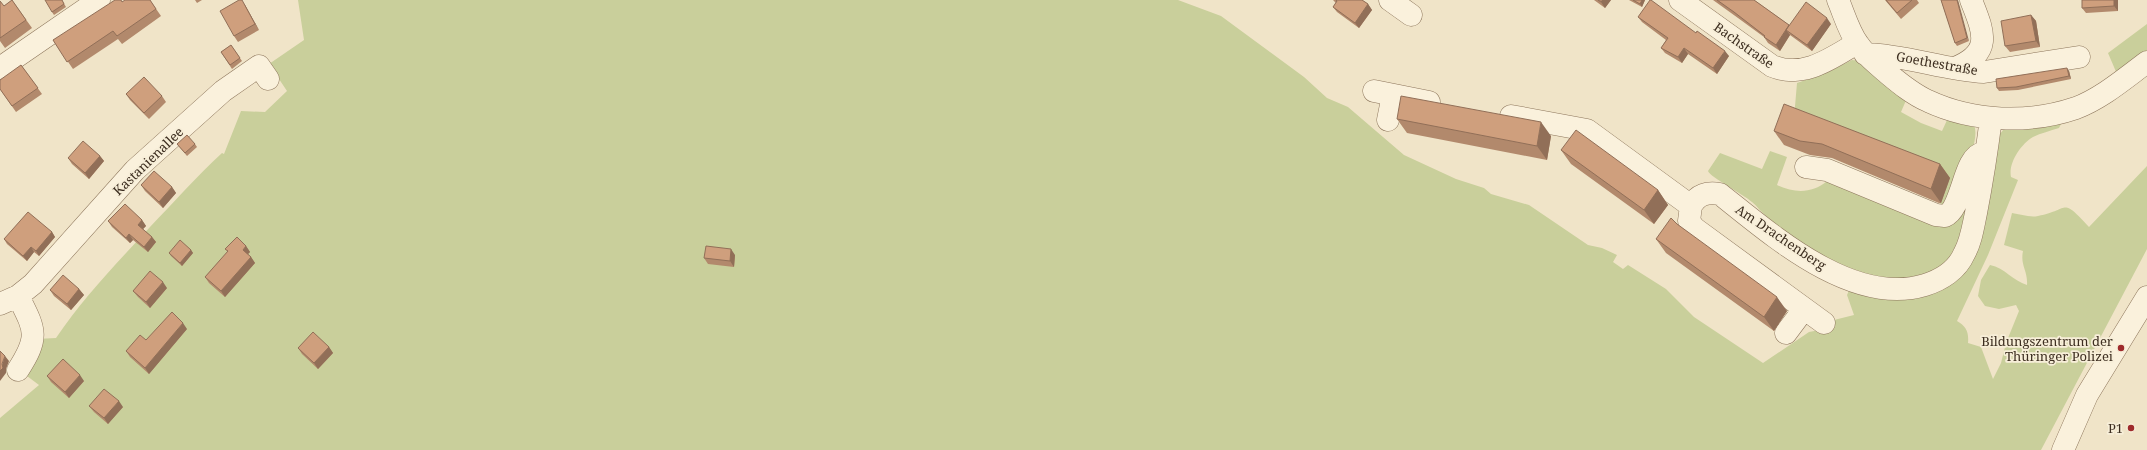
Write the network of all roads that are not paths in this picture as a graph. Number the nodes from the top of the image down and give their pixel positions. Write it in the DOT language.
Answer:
graph roads {
  1 [pos="99,0"];
  2 [pos="1390,0"];
  3 [pos="1680,0"];
  4 [pos="1838,0"];
  5 [pos="1971,0"];
  6 [pos="1411,15"];
  7 [pos="1861,48"];
  8 [pos="2079,57"];
  9 [pos="2147,62"];
  10 [pos="0,68"];
  11 [pos="1955,68"];
  12 [pos="268,79"];
  13 [pos="1447,105"];
  14 [pos="1493,113"];
  15 [pos="1992,118"];
  16 [pos="1388,120"];
  17 [pos="1986,152"];
  18 [pos="1806,167"];
  19 [pos="1691,206"];
  20 [pos="78,212"];
  21 [pos="77,235"];
  22 [pos="2147,297"];
  23 [pos="9,300"];
  24 [pos="1804,309"];
  25 [pos="1824,323"];
  26 [pos="1786,333"];
  27 [pos="18,370"];
  28 [pos="2063,450"];
  1 -- 10 [label="street"];
  2 -- 6 [label="street"];
  3 -- 7 [label="street, Bachstraße"];
  4 -- 7 [label="street, Goethestraße"];
  5 -- 11 [label="street"];
  7 -- 11 [label="street, Goethestraße"];
  7 -- 15 [label="street, Goethestraße"];
  8 -- 11 [label="street, Goethestraße"];
  9 -- 15 [label="street, Goethestraße"];
  12 -- 21 [label="street, Kastanienallee"];
  13 -- 16 [label="street"];
  14 -- 19 [label="street"];
  15 -- 17 [label="street, Am Drachenberg"];
  17 -- 18 [label="street"];
  17 -- 19 [label="street, Am Drachenberg"];
  19 -- 24 [label="street"];
  20 -- 21 [label="street"];
  21 -- 23 [label="street, Kastanienallee"];
  22 -- 28 [label="street"];
  23 -- 27 [label="street, Kastanienallee"];
  24 -- 25 [label="street"];
  24 -- 26 [label="street"];
}
